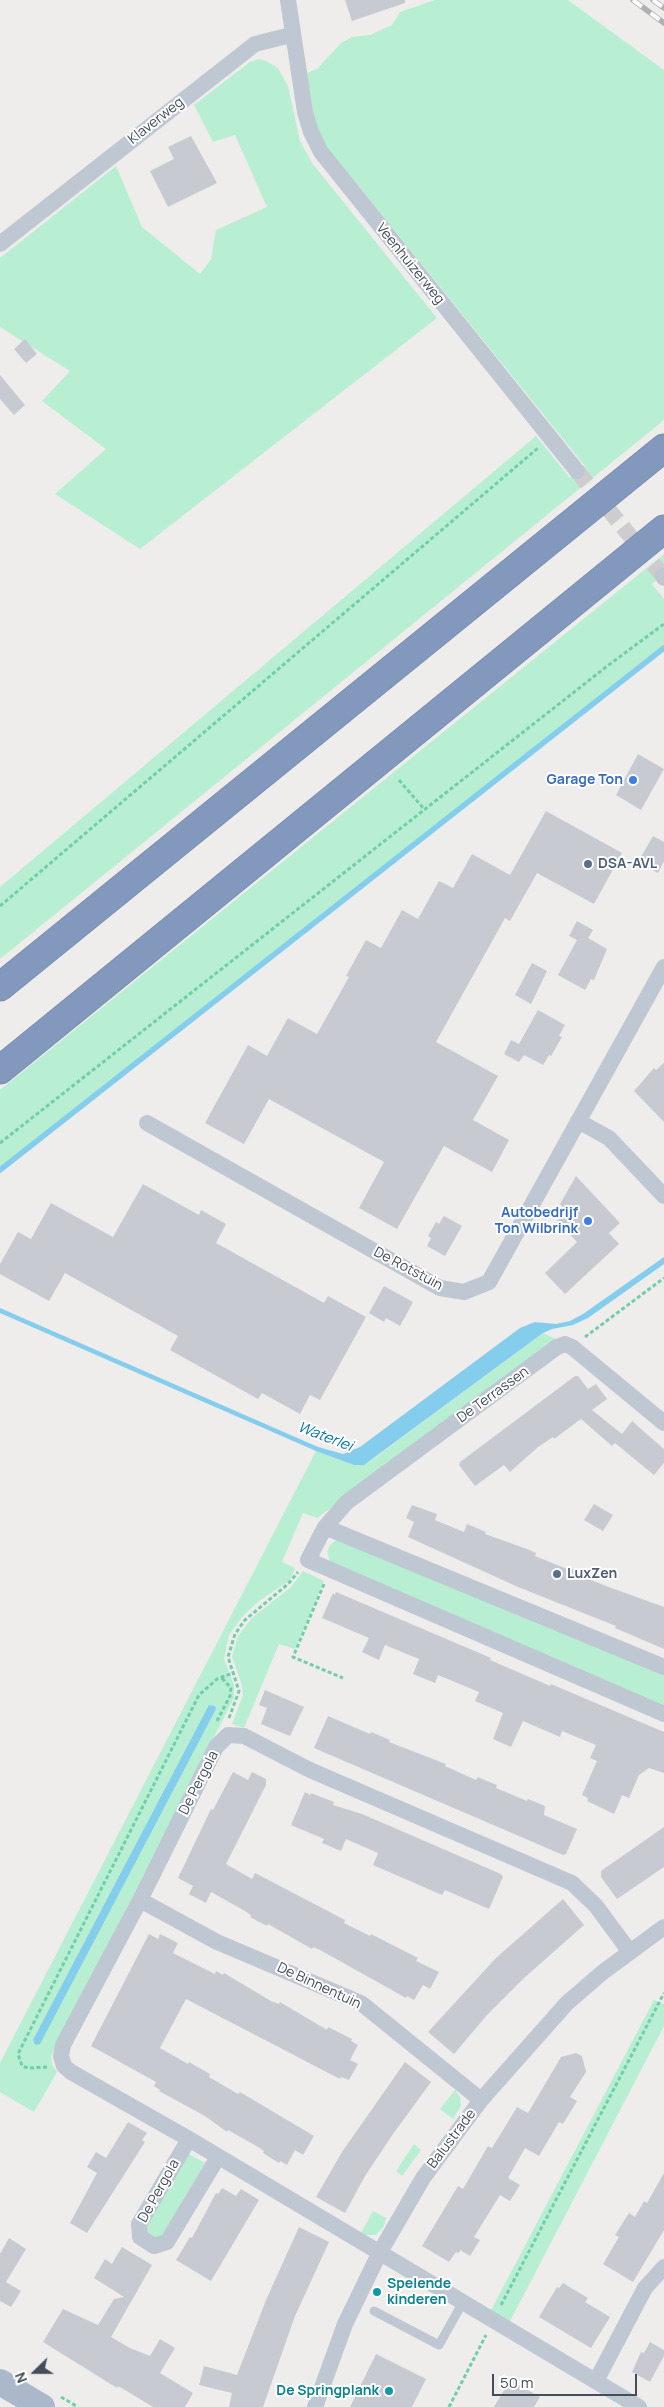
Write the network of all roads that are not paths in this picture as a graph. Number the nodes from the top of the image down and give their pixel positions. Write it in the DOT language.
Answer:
graph roads {
  1 [pos="288,0"];
  2 [pos="291,35"];
  3 [pos="0,244"];
  4 [pos="664,448"];
  5 [pos="577,471"];
  6 [pos="664,529"];
  7 [pos="664,967"];
  8 [pos="0,987"];
  9 [pos="0,1070"];
  10 [pos="578,1122"];
  11 [pos="147,1123"];
  12 [pos="664,1196"];
  13 [pos="664,1423"];
  14 [pos="325,1527"];
  15 [pos="664,1667"];
  16 [pos="664,1714"];
  17 [pos="140,1900"];
  18 [pos="664,1927"];
  19 [pos="630,1952"];
  20 [pos="481,2100"];
  21 [pos="189,2139"];
  22 [pos="218,2157"];
  23 [pos="380,2252"];
  24 [pos="664,2267"];
  25 [pos="463,2302"];
  26 [pos="374,2311"];
  27 [pos="596,2381"];
  28 [pos="0,2382"];
  29 [pos="42,2407"];
  30 [pos="315,2407"];
  31 [pos="639,2407"];
  1 -- 2 [label="street"];
  2 -- 3 [label="street, Klaverweg"];
  2 -- 5 [label="street, Veenhuizerweg"];
  4 -- 8 [label="highway"];
  6 -- 9 [label="highway"];
  7 -- 10 [label="street, De Rotstuin"];
  10 -- 11 [label="street, De Rotstuin"];
  10 -- 12 [label="street"];
  13 -- 14 [label="street, De Terrassen"];
  14 -- 15 [label="street"];
  14 -- 16 [label="street, De Terrassen"];
  17 -- 19 [label="street, De Pergola"];
  17 -- 20 [label="street, De Binnentuin"];
  17 -- 21 [label="street, De Pergola"];
  18 -- 19 [label="street, Balustrade"];
  19 -- 20 [label="street, Balustrade"];
  20 -- 23 [label="street, Balustrade"];
  21 -- 22 [label="street"];
  21 -- 22 [label="street, De Pergola"];
  22 -- 23 [label="street"];
  23 -- 25 [label="street"];
  23 -- 30 [label="street, Balustrade"];
  24 -- 27 [label="street"];
  25 -- 26 [label="lane"];
  25 -- 27 [label="street"];
  27 -- 31 [label="street"];
  28 -- 29 [label="main road"];
}
